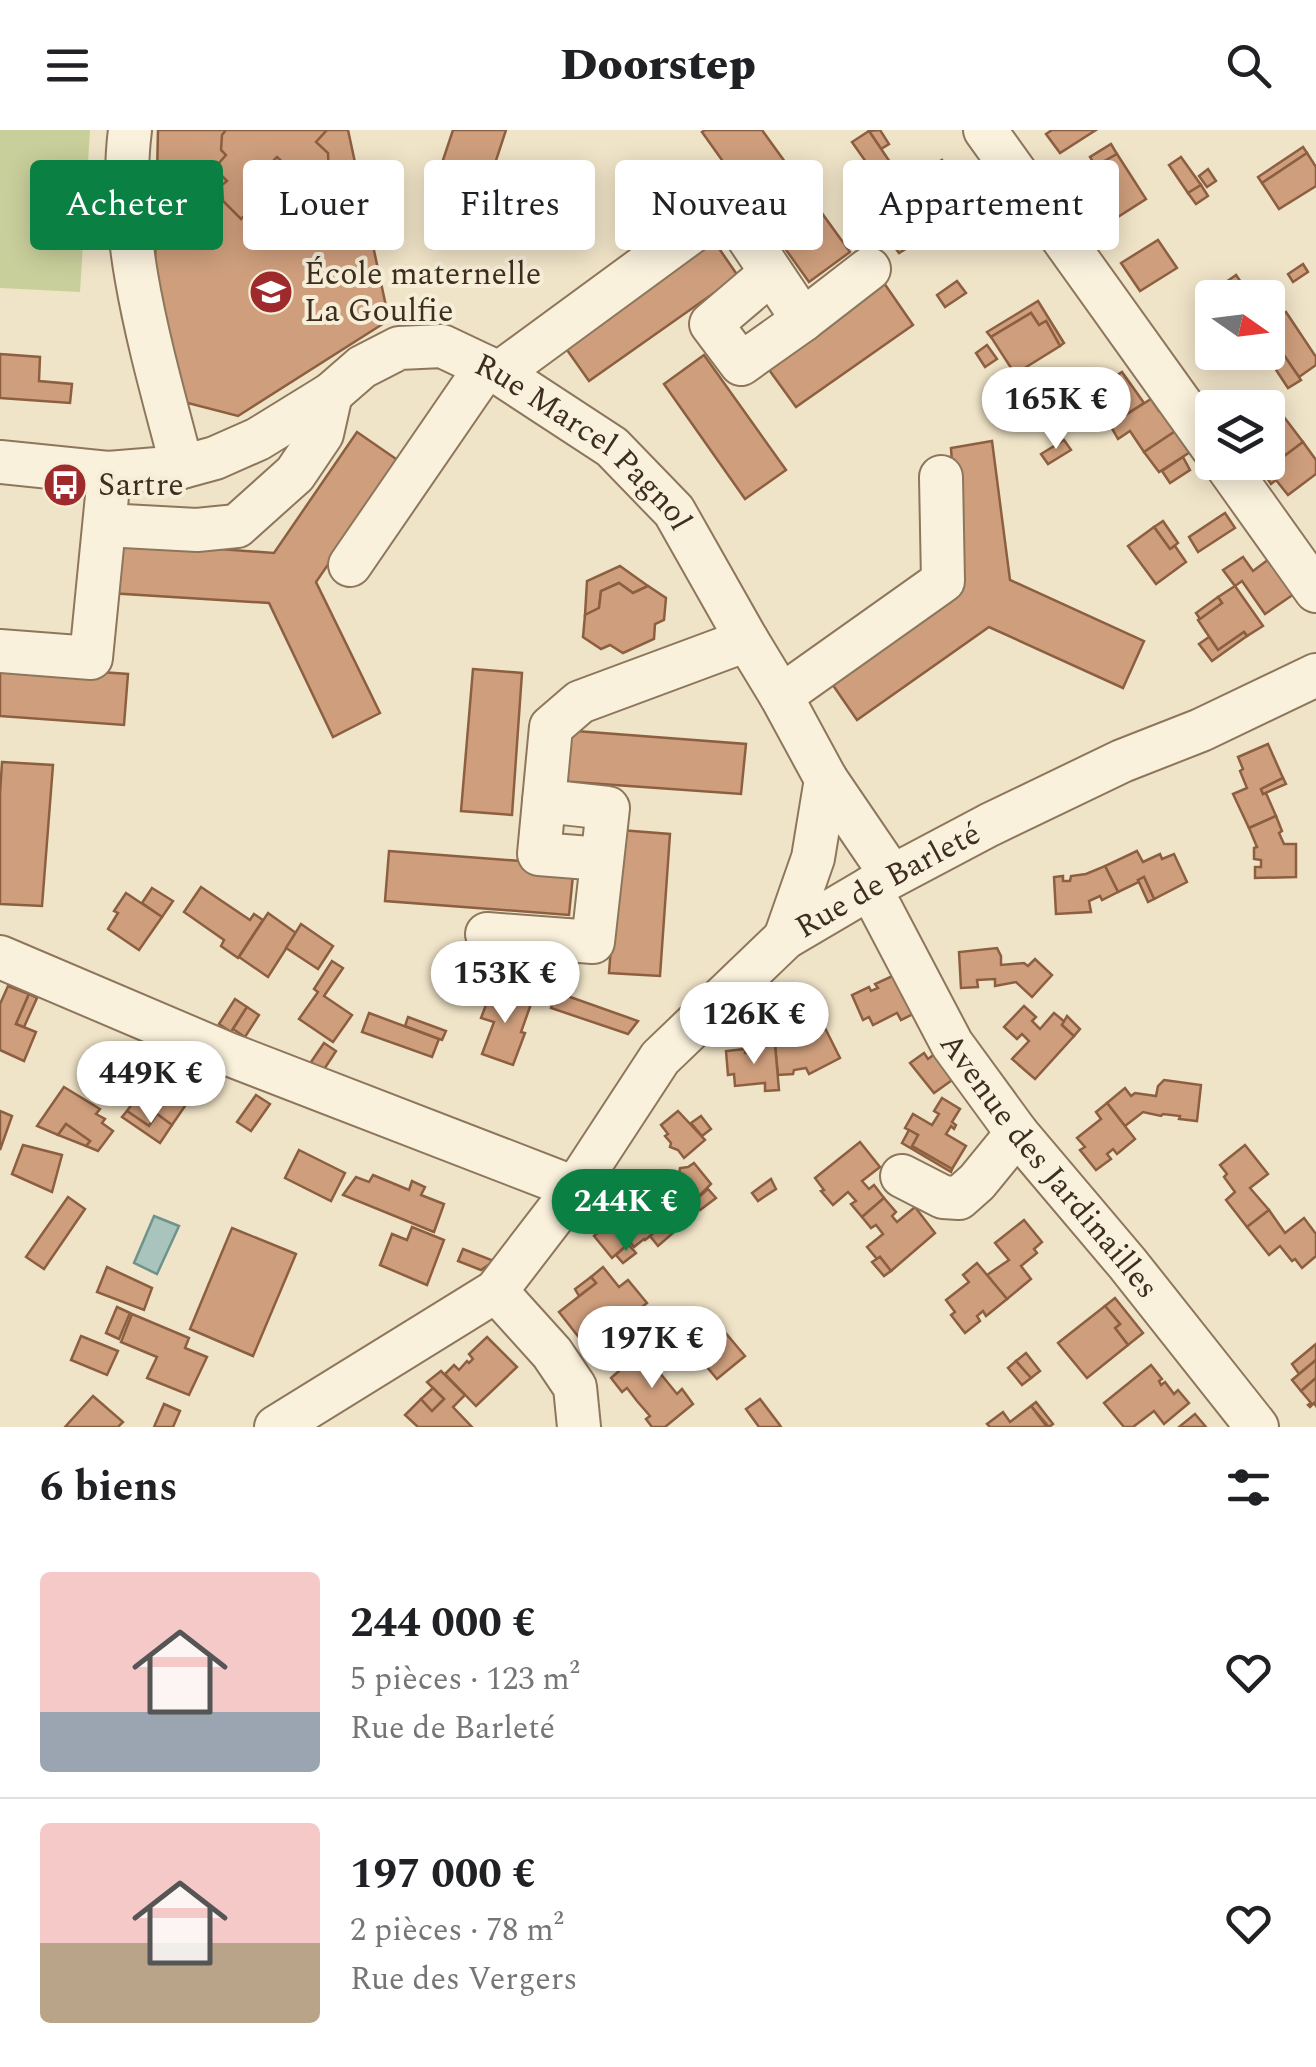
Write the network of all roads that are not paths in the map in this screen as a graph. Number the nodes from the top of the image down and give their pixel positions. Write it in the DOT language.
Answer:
graph roads {
  1 [pos="130,130"];
  2 [pos="985,130"];
  3 [pos="869,268"];
  4 [pos="772,273"];
  5 [pos="803,320"];
  6 [pos="492,370"];
  7 [pos="331,394"];
  8 [pos="1195,423"];
  9 [pos="0,462"];
  10 [pos="182,467"];
  11 [pos="108,472"];
  12 [pos="940,477"];
  13 [pos="1237,480"];
  14 [pos="105,525"];
  15 [pos="350,565"];
  16 [pos="1316,591"];
  17 [pos="747,640"];
  18 [pos="0,651"];
  19 [pos="1316,675"];
  20 [pos="782,696"];
  21 [pos="826,779"];
  22 [pos="881,882"];
  23 [pos="486,934"];
  24 [pos="786,938"];
  25 [pos="0,957"];
  26 [pos="1017,1133"];
  27 [pos="902,1176"];
  28 [pos="575,1188"];
  29 [pos="496,1291"];
  30 [pos="276,1427"];
  31 [pos="580,1427"];
  32 [pos="1257,1427"];
  1 -- 10 [label="street"];
  2 -- 8 [label="street"];
  3 -- 5 [label="street"];
  4 -- 5 [label="street"];
  4 -- 5 [label="street"];
  4 -- 6 [label="street"];
  6 -- 7 [label="street, Rue Marcel Pagnol"];
  6 -- 15 [label="street"];
  6 -- 17 [label="street, Rue Marcel Pagnol"];
  7 -- 10 [label="street, Rue Marcel Pagnol"];
  7 -- 14 [label="street"];
  9 -- 11 [label="street, Rue Marcel Pagnol"];
  10 -- 11 [label="street, Rue Marcel Pagnol"];
  11 -- 14 [label="street"];
  12 -- 20 [label="street"];
  13 -- 16 [label="street"];
  14 -- 18 [label="street"];
  17 -- 20 [label="street, Rue Marcel Pagnol"];
  17 -- 23 [label="street"];
  19 -- 22 [label="street, Rue de Barleté"];
  20 -- 21 [label="street, Rue Marcel Pagnol"];
  21 -- 22 [label="street, Avenue des Jardinailles"];
  21 -- 24 [label="street"];
  22 -- 24 [label="street, Rue de Barleté"];
  22 -- 26 [label="street, Avenue des Jardinailles"];
  24 -- 28 [label="street, Rue de Barleté"];
  25 -- 28 [label="street"];
  26 -- 27 [label="street"];
  26 -- 32 [label="street, Avenue des Jardinailles"];
  28 -- 29 [label="street, Rue de Barleté"];
  29 -- 30 [label="street, Rue de Barleté"];
  29 -- 31 [label="street"];
}
